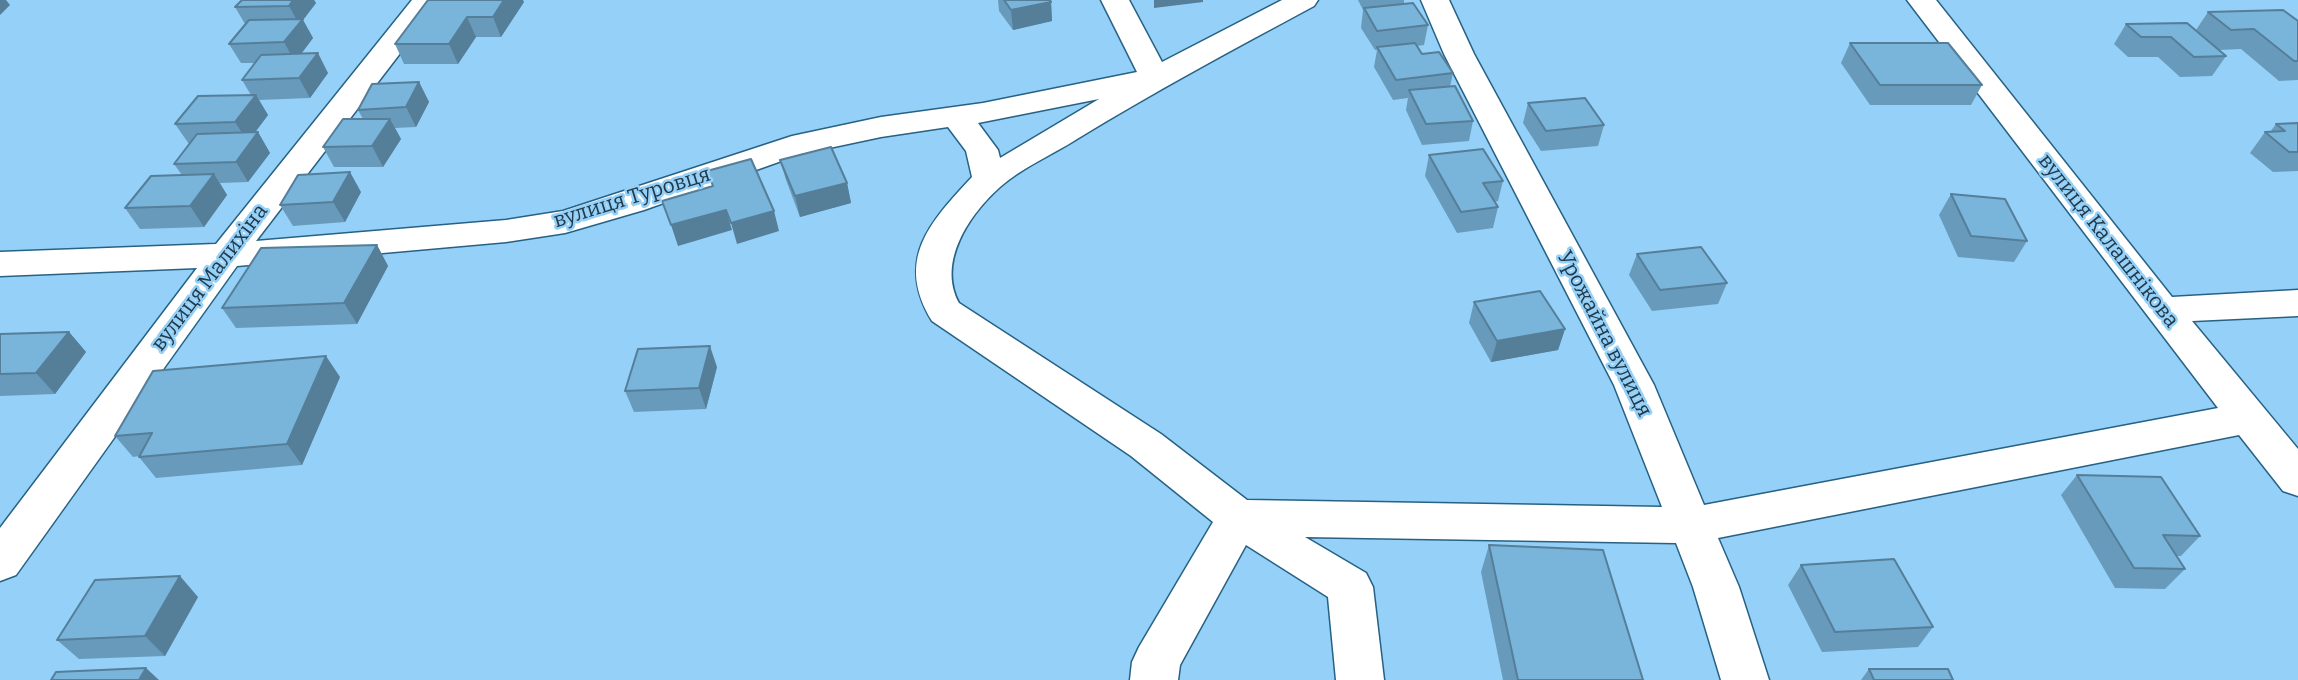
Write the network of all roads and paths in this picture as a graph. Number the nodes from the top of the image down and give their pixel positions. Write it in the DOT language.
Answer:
graph roads {
  1 [pos="426,0"];
  2 [pos="1115,0"];
  3 [pos="1304,0"];
  4 [pos="1436,0"];
  5 [pos="1921,0"];
  6 [pos="1155,78"];
  7 [pos="957,117"];
  8 [pos="989,179"];
  9 [pos="226,255"];
  10 [pos="0,264"];
  11 [pos="2298,303"];
  12 [pos="2162,310"];
  13 [pos="2249,418"];
  14 [pos="2298,479"];
  15 [pos="1238,518"];
  16 [pos="1691,525"];
  17 [pos="0,562"];
  18 [pos="1154,680"];
  19 [pos="1360,680"];
  20 [pos="1745,680"];
  1 -- 9 [label="street, вулиця Малихіна"];
  2 -- 6 [label="street"];
  3 -- 6 [label="street"];
  4 -- 16 [label="street, Урожайна вулиця"];
  5 -- 12 [label="street, вулиця Калашнікова"];
  6 -- 7 [label="street, вулиця Туровця"];
  6 -- 8 [label="street"];
  7 -- 8 [label="street"];
  7 -- 9 [label="street, вулиця Туровця"];
  8 -- 15 [label="street"];
  9 -- 10 [label="street, вулиця Туровця"];
  9 -- 17 [label="street, вулиця Малихіна"];
  11 -- 12 [label="street"];
  12 -- 13 [label="street, вулиця Калашнікова"];
  13 -- 14 [label="street, вулиця Калашнікова"];
  13 -- 16 [label="street"];
  15 -- 16 [label="street"];
  15 -- 18 [label="street"];
  15 -- 19 [label="street"];
  16 -- 20 [label="street, Урожайна вулиця"];
}
